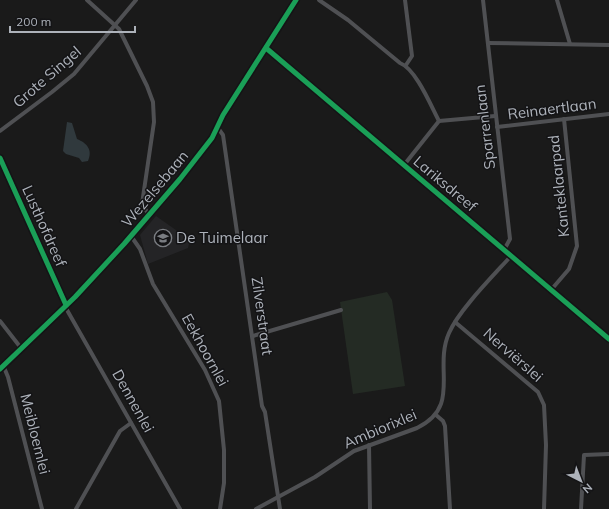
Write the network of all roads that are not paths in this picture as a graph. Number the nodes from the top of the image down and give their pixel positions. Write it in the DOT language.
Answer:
graph roads {
  1 [pos="87,0"];
  2 [pos="136,0"];
  3 [pos="296,0"];
  4 [pos="319,0"];
  5 [pos="405,0"];
  6 [pos="483,0"];
  7 [pos="557,0"];
  8 [pos="116,25"];
  9 [pos="488,43"];
  10 [pos="570,44"];
  11 [pos="609,45"];
  12 [pos="266,48"];
  13 [pos="406,65"];
  14 [pos="609,114"];
  15 [pos="496,116"];
  16 [pos="564,119"];
  17 [pos="439,121"];
  18 [pos="497,127"];
  19 [pos="218,128"];
  20 [pos="0,132"];
  21 [pos="0,158"];
  22 [pos="404,165"];
  23 [pos="150,215"];
  24 [pos="131,236"];
  25 [pos="504,250"];
  26 [pos="510,256"];
  27 [pos="551,290"];
  28 [pos="66,305"];
  29 [pos="340,310"];
  30 [pos="0,321"];
  31 [pos="455,322"];
  32 [pos="253,336"];
  33 [pos="609,339"];
  34 [pos="21,348"];
  35 [pos="2,367"];
  36 [pos="436,415"];
  37 [pos="131,423"];
  38 [pos="369,445"];
  39 [pos="609,454"];
  40 [pos="278,497"];
  41 [pos="42,509"];
  42 [pos="76,509"];
  43 [pos="180,509"];
  44 [pos="220,509"];
  45 [pos="256,509"];
  46 [pos="280,509"];
  47 [pos="370,509"];
  48 [pos="450,509"];
  49 [pos="544,509"];
  50 [pos="582,509"];
  1 -- 8 [label="street"];
  2 -- 8 [label="street, Grote Singel"];
  3 -- 12 [label="street, Wezelsebaan"];
  4 -- 13 [label="street"];
  5 -- 13 [label="street"];
  6 -- 9 [label="street, Sparrenlaan"];
  7 -- 10 [label="street"];
  8 -- 20 [label="street, Grote Singel"];
  8 -- 23 [label="street"];
  9 -- 10 [label="street"];
  9 -- 15 [label="street, Sparrenlaan"];
  10 -- 11 [label="street"];
  12 -- 19 [label="street, Wezelsebaan"];
  12 -- 22 [label="street, Lariksdreef"];
  13 -- 17 [label="street"];
  14 -- 16 [label="street, Reinaertlaan"];
  15 -- 17 [label="street"];
  15 -- 18 [label="street, Sparrenlaan"];
  16 -- 18 [label="street, Reinaertlaan"];
  16 -- 27 [label="street, Kanteklaarpad"];
  17 -- 22 [label="street"];
  18 -- 25 [label="street, Sparrenlaan"];
  19 -- 23 [label="street, Wezelsebaan"];
  19 -- 32 [label="street, Zilverstraat"];
  21 -- 28 [label="street, Lusthofdreef"];
  22 -- 25 [label="street, Lariksdreef"];
  23 -- 24 [label="street, Wezelsebaan"];
  24 -- 28 [label="street, Wezelsebaan"];
  24 -- 44 [label="street, Eekhoornlei"];
  25 -- 26 [label="street, Lariksdreef"];
  26 -- 27 [label="street, Lariksdreef"];
  26 -- 31 [label="street, Ambiorixlei"];
  27 -- 33 [label="street, Lariksdreef"];
  28 -- 34 [label="street, Wezelsebaan"];
  28 -- 37 [label="street, Dennenlei"];
  29 -- 32 [label="street"];
  30 -- 34 [label="street"];
  31 -- 36 [label="street, Ambiorixlei"];
  31 -- 49 [label="street, Nerviërslei"];
  32 -- 40 [label="street, Zilverstraat"];
  34 -- 35 [label="street, Wezelsebaan"];
  35 -- 41 [label="street, Meibloemlei"];
  36 -- 38 [label="street, Ambiorixlei"];
  36 -- 48 [label="street"];
  37 -- 42 [label="street"];
  37 -- 43 [label="street, Dennenlei"];
  38 -- 40 [label="street, Ambiorixlei"];
  38 -- 47 [label="street"];
  39 -- 50 [label="street"];
  40 -- 45 [label="street, Ambiorixlei"];
  40 -- 46 [label="street, Zilverstraat"];
}
